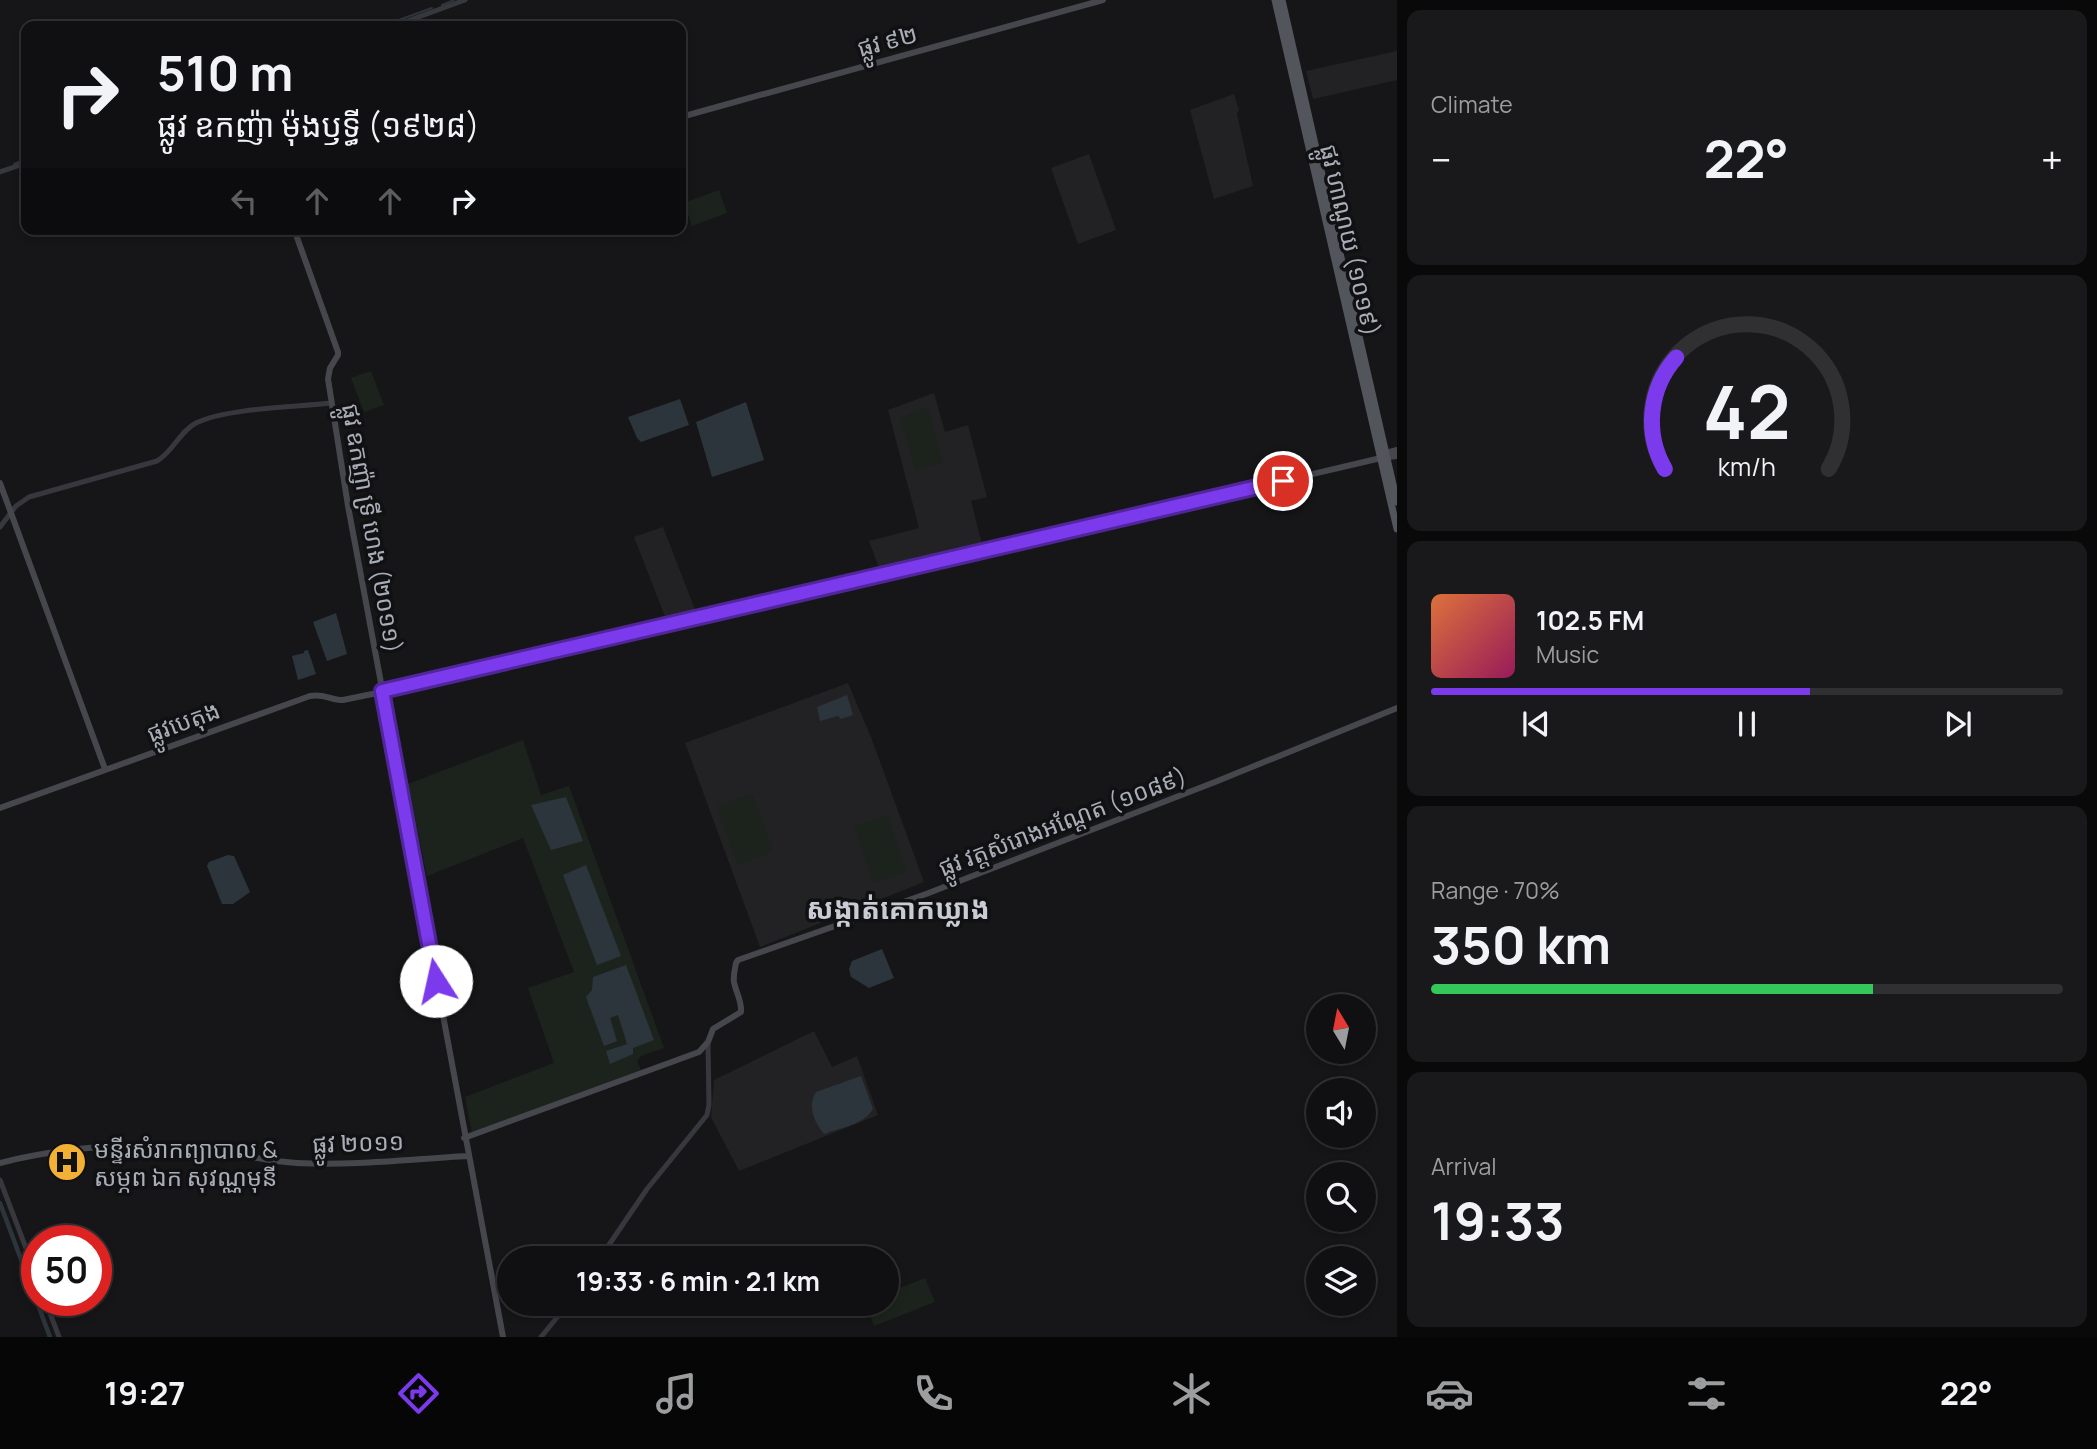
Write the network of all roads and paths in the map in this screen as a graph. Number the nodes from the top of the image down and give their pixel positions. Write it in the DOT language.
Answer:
graph roads {
  1 [pos="465,0"];
  2 [pos="1103,0"];
  3 [pos="1275,0"];
  4 [pos="1282,0"];
  5 [pos="408,21"];
  6 [pos="686,116"];
  7 [pos="21,165"];
  8 [pos="0,172"];
  9 [pos="296,235"];
  10 [pos="331,403"];
  11 [pos="1397,450"];
  12 [pos="1385,456"];
  13 [pos="1397,456"];
  14 [pos="0,483"];
  15 [pos="1397,502"];
  16 [pos="11,513"];
  17 [pos="0,527"];
  18 [pos="1397,529"];
  19 [pos="382,691"];
  20 [pos="1397,708"];
  21 [pos="105,769"];
  22 [pos="0,808"];
  23 [pos="708,1042"];
  24 [pos="464,1138"];
  25 [pos="468,1156"];
  26 [pos="0,1163"];
  27 [pos="0,1180"];
  28 [pos="21,1235"];
  29 [pos="608,1246"];
  30 [pos="52,1316"];
  31 [pos="558,1316"];
  32 [pos="59,1337"];
  33 [pos="503,1337"];
  34 [pos="541,1337"];
  1 -- 5 [label="street"];
  2 -- 6 [label="main road, ផ្លូវ ៩២"];
  3 -- 12 [label="main road, ផ្លូវ ហាណូយ (១០១៩)"];
  4 -- 12 [label="main road, ផ្លូវ ហាណូយ (១០១៩)"];
  7 -- 8 [label="street"];
  9 -- 10 [label="main road, ផ្លូវ ឧកញ៉ា ទ្រី ហេង (២០១១)"];
  10 -- 16 [label="street"];
  10 -- 19 [label="main road, ផ្លូវ ឧកញ៉ា ទ្រី ហេង (២០១១)"];
  11 -- 12 [label="main road"];
  12 -- 13 [label="main road"];
  12 -- 15 [label="main road, ផ្លូវ ហាណូយ (១០១៩)"];
  12 -- 18 [label="main road, ផ្លូវ ហាណូយ (១០១៩)"];
  12 -- 19 [label="main road, ផ្លូវបេតុង"];
  14 -- 16 [label="main road"];
  16 -- 17 [label="street"];
  16 -- 21 [label="main road"];
  19 -- 21 [label="main road, ផ្លូវបេតុង"];
  19 -- 24 [label="main road, ផ្លូវ ឧកញ៉ា ទ្រី ហេង (២០១១)"];
  20 -- 23 [label="main road, ផ្លូវ វត្តសំរោងអណ្ដែត (១០៨៩)"];
  21 -- 22 [label="main road, ផ្លូវបេតុង"];
  23 -- 24 [label="main road"];
  23 -- 29 [label="street"];
  24 -- 25 [label="main road, ផ្លូវ ឧកញ៉ា ទ្រី ហេង (២០១១)"];
  25 -- 26 [label="main road, ផ្លូវ ២០១១"];
  25 -- 33 [label="main road, ផ្លូវ ឧកញ៉ា ទ្រី ហេង (២០១១)"];
  27 -- 28 [label="street"];
  30 -- 32 [label="street"];
  31 -- 34 [label="street"];
}
